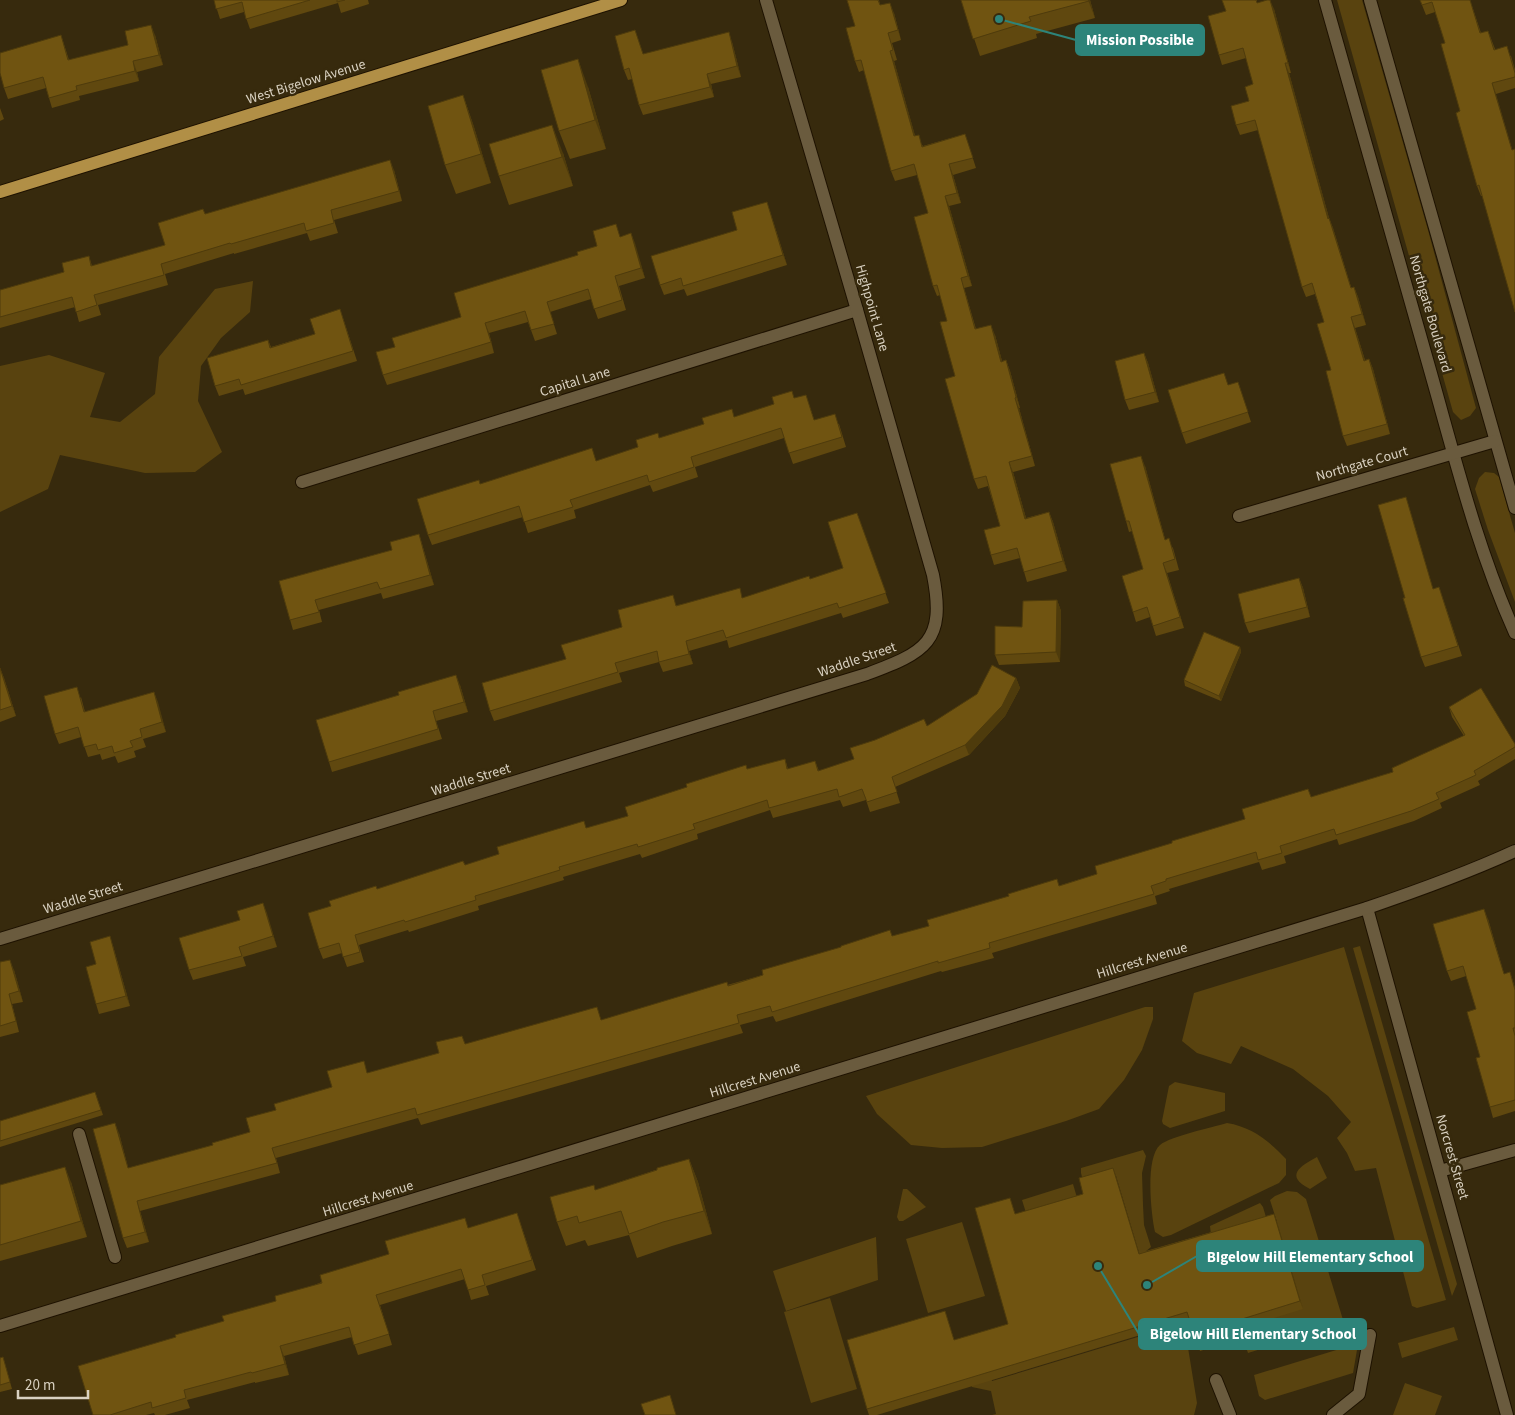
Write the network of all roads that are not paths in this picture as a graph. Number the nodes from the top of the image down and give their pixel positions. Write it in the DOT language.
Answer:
graph roads {
  1 [pos="621,0"];
  2 [pos="766,0"];
  3 [pos="1325,0"];
  4 [pos="1370,0"];
  5 [pos="0,192"];
  6 [pos="858,310"];
  7 [pos="1495,441"];
  8 [pos="1452,453"];
  9 [pos="302,482"];
  10 [pos="1515,508"];
  11 [pos="1238,516"];
  12 [pos="935,627"];
  13 [pos="1515,632"];
  14 [pos="1515,850"];
  15 [pos="1367,908"];
  16 [pos="0,939"];
  17 [pos="79,1134"];
  18 [pos="1515,1150"];
  19 [pos="1440,1171"];
  20 [pos="115,1257"];
  21 [pos="0,1326"];
  22 [pos="1370,1335"];
  23 [pos="1216,1380"];
  24 [pos="1230,1415"];
  25 [pos="1333,1415"];
  26 [pos="1508,1415"];
  1 -- 5 [label="main road, West Bigelow Avenue"];
  2 -- 6 [label="street, Highpoint Lane"];
  3 -- 8 [label="street, Northgate Boulevard"];
  4 -- 7 [label="street, Northgate Boulevard"];
  6 -- 9 [label="street, Capital Lane"];
  6 -- 12 [label="street, Highpoint Lane"];
  7 -- 8 [label="street, Northgate Court"];
  7 -- 10 [label="street, Northgate Boulevard"];
  8 -- 11 [label="street, Northgate Court"];
  8 -- 13 [label="street, Northgate Boulevard"];
  12 -- 16 [label="street, Waddle Street"];
  14 -- 15 [label="street, Hillcrest Avenue"];
  15 -- 19 [label="street, Norcrest Street"];
  15 -- 21 [label="street, Hillcrest Avenue"];
  17 -- 20 [label="street"];
  18 -- 19 [label="street"];
  19 -- 26 [label="street, Norcrest Street"];
  22 -- 25 [label="street"];
  23 -- 24 [label="street"];
}
